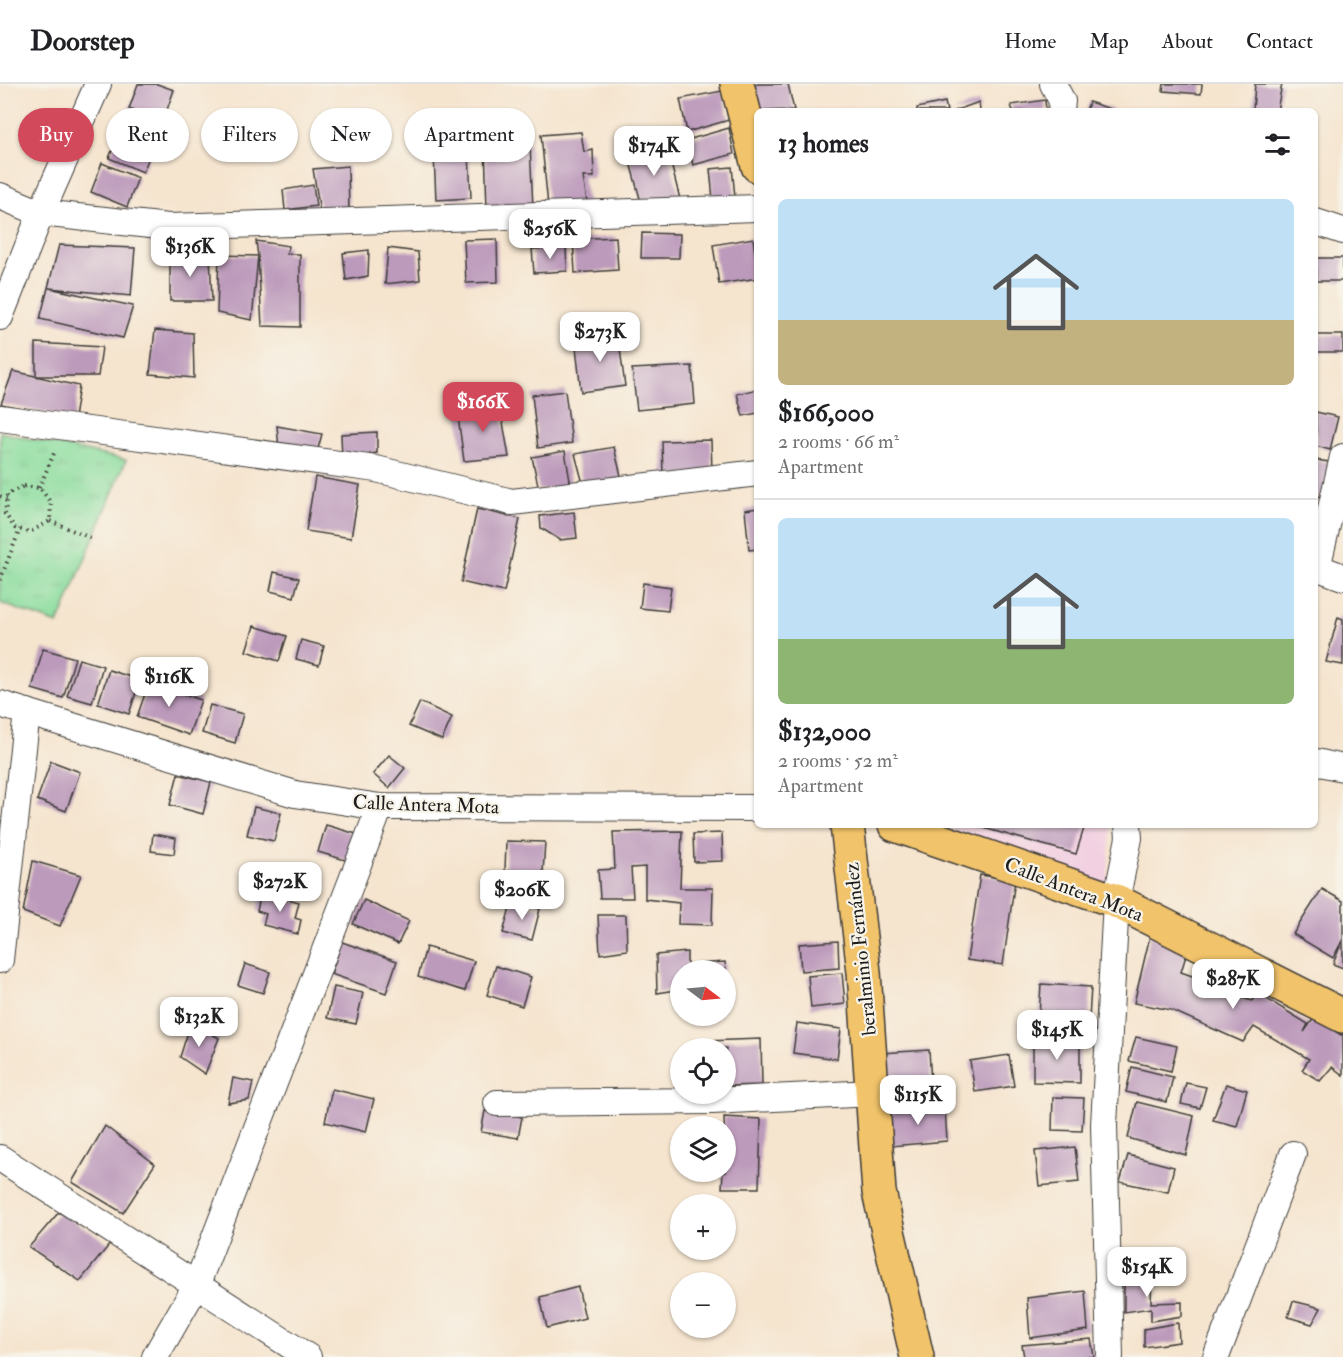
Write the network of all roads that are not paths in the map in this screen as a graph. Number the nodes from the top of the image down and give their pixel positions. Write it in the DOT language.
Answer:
graph roads {
  1 [pos="98,84"];
  2 [pos="736,84"];
  3 [pos="754,151"];
  4 [pos="0,196"];
  5 [pos="754,208"];
  6 [pos="41,213"];
  7 [pos="1318,223"];
  8 [pos="1343,231"];
  9 [pos="0,317"];
  10 [pos="0,418"];
  11 [pos="1343,457"];
  12 [pos="754,473"];
  13 [pos="1318,560"];
  14 [pos="1318,569"];
  15 [pos="1343,578"];
  16 [pos="0,704"];
  17 [pos="27,712"];
  18 [pos="1318,762"];
  19 [pos="1343,768"];
  20 [pos="380,807"];
  21 [pos="754,808"];
  22 [pos="847,828"];
  23 [pos="904,828"];
  24 [pos="1128,828"];
  25 [pos="1116,901"];
  26 [pos="0,960"];
  27 [pos="1343,1016"];
  28 [pos="873,1093"];
  29 [pos="497,1103"];
  30 [pos="1293,1154"];
  31 [pos="0,1158"];
  32 [pos="197,1284"];
  33 [pos="155,1357"];
  34 [pos="308,1357"];
  35 [pos="917,1357"];
  36 [pos="1110,1357"];
  37 [pos="1216,1357"];
  1 -- 6 [label="street"];
  2 -- 3 [label="main road"];
  4 -- 6 [label="street"];
  5 -- 6 [label="street"];
  6 -- 9 [label="street"];
  7 -- 8 [label="street"];
  10 -- 12 [label="street"];
  11 -- 13 [label="street"];
  14 -- 15 [label="street"];
  16 -- 17 [label="street, Calle Antera Mota"];
  17 -- 20 [label="street, Calle Antera Mota"];
  17 -- 26 [label="street"];
  18 -- 19 [label="street"];
  20 -- 21 [label="street, Calle Antera Mota"];
  20 -- 32 [label="street"];
  22 -- 28 [label="main road, beralminio Fernández"];
  23 -- 25 [label="main road, Calle Antera Mota"];
  24 -- 25 [label="street"];
  25 -- 27 [label="main road, Calle Antera Mota"];
  25 -- 36 [label="street"];
  28 -- 29 [label="street"];
  28 -- 35 [label="main road, beralminio Fernández"];
  30 -- 37 [label="street"];
  31 -- 32 [label="street"];
  32 -- 33 [label="street"];
  32 -- 34 [label="street"];
}
